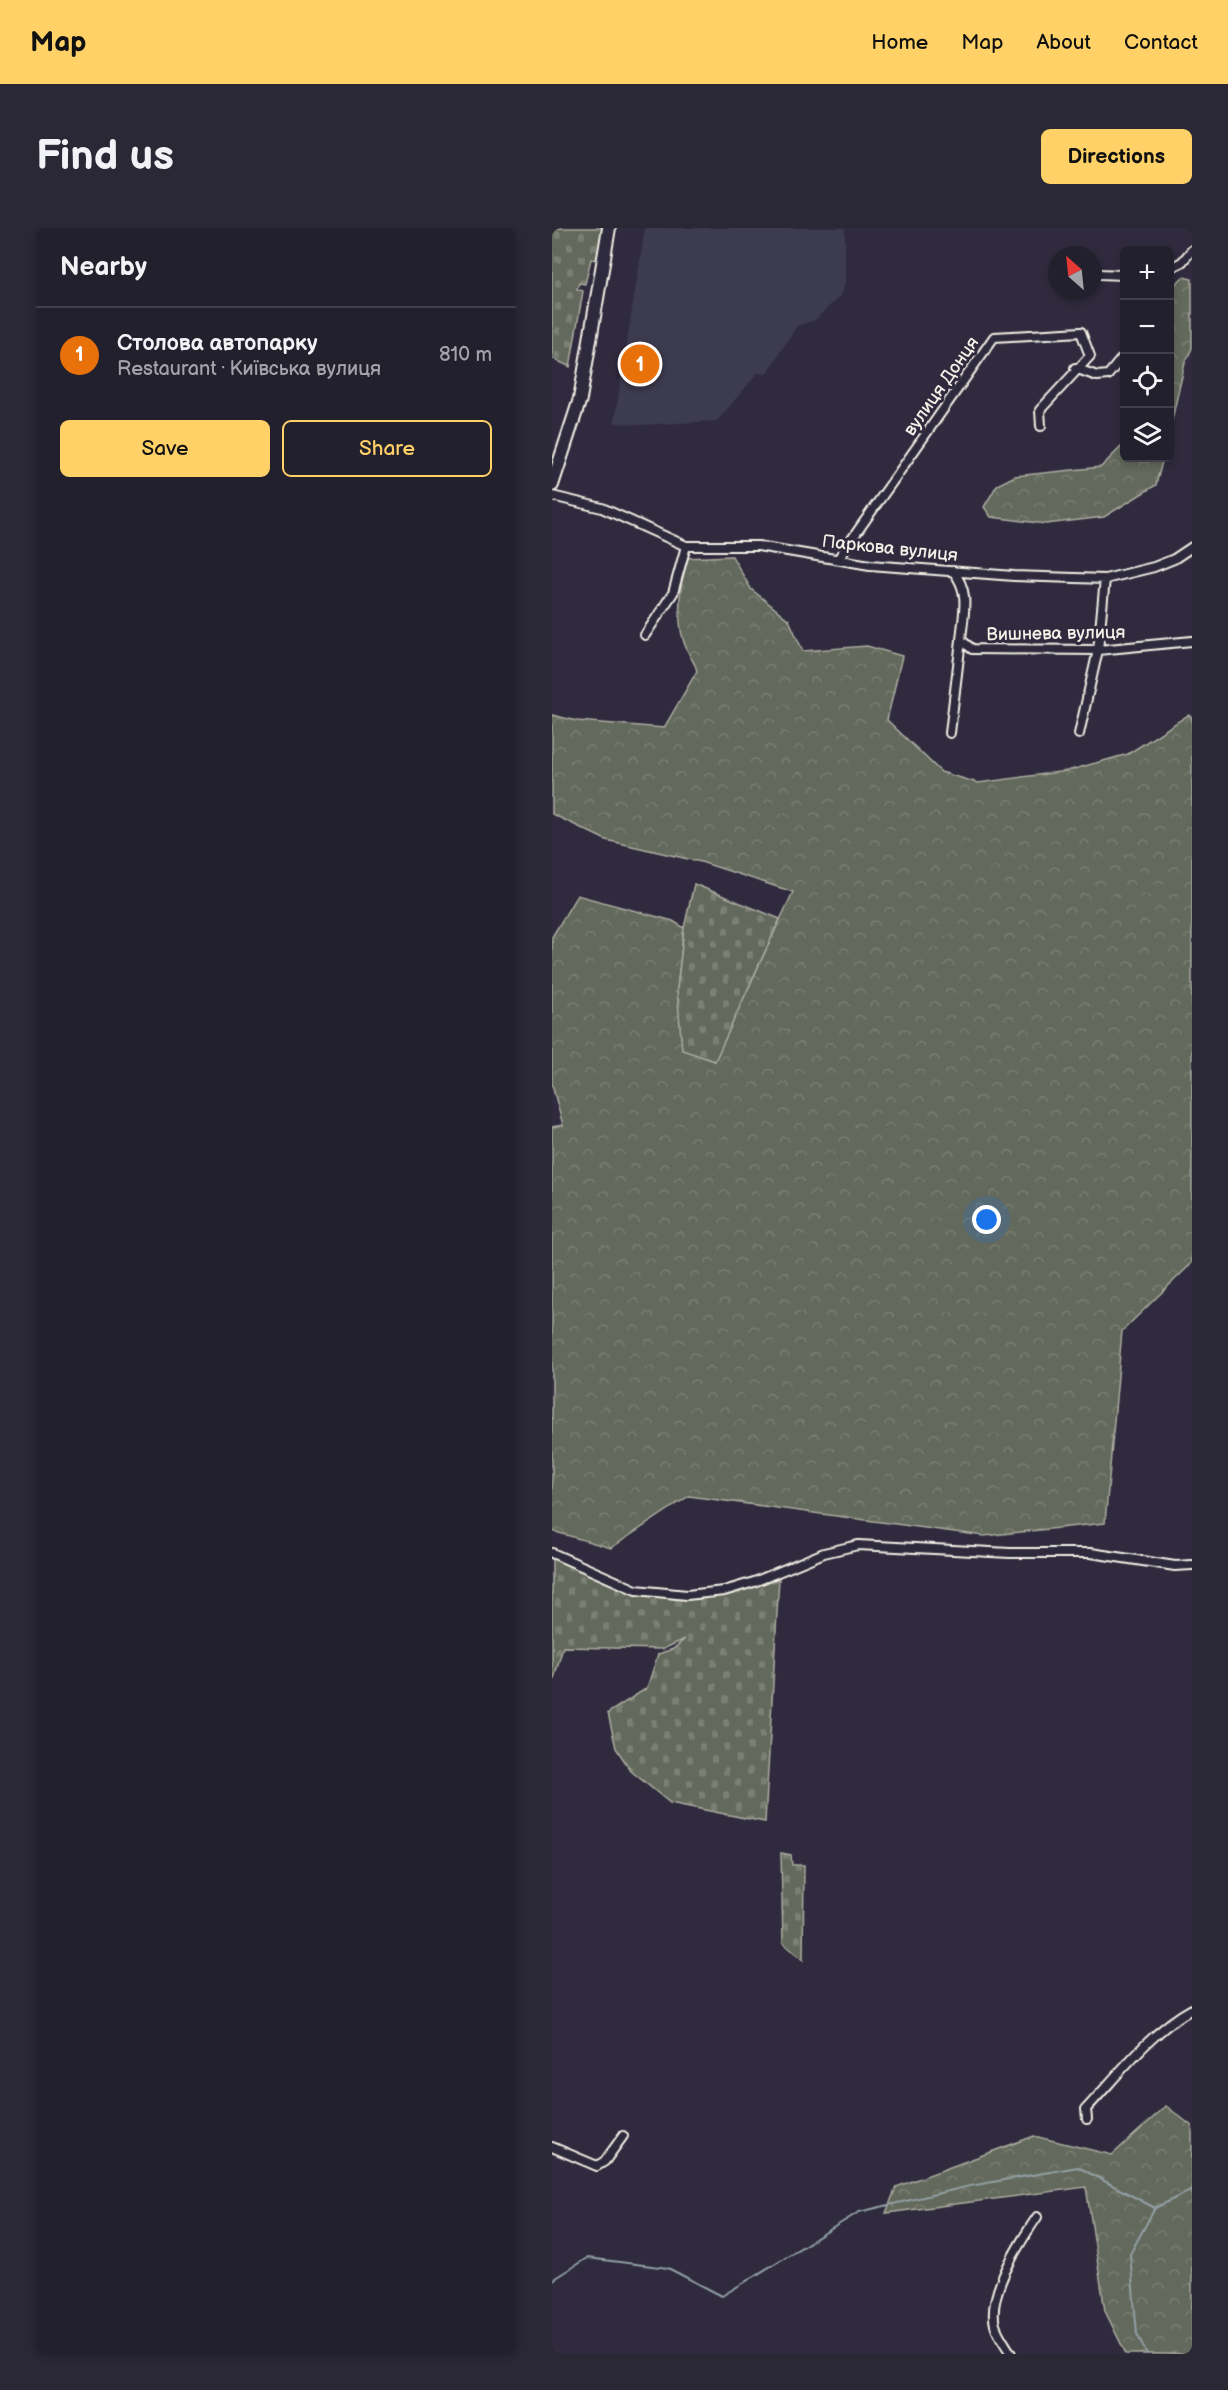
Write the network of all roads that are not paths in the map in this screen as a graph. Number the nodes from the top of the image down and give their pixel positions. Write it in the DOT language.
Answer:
graph roads {
  1 [pos="609,228"];
  2 [pos="1192,250"];
  3 [pos="1174,265"];
  4 [pos="1102,274"];
  5 [pos="1120,274"];
  6 [pos="1120,360"];
  7 [pos="1075,368"];
  8 [pos="1041,426"];
  9 [pos="552,485"];
  10 [pos="552,496"];
  11 [pos="686,546"];
  12 [pos="1192,547"];
  13 [pos="838,559"];
  14 [pos="953,571"];
  15 [pos="1105,579"];
  16 [pos="645,635"];
  17 [pos="961,640"];
  18 [pos="1192,641"];
  19 [pos="1098,650"];
  20 [pos="950,733"];
  21 [pos="1079,734"];
  22 [pos="552,1553"];
  23 [pos="1192,1565"];
  24 [pos="1192,2009"];
  25 [pos="1087,2119"];
  26 [pos="622,2136"];
  27 [pos="552,2147"];
  28 [pos="1037,2217"];
  29 [pos="1011,2354"];
  1 -- 9 [label="main road"];
  2 -- 3 [label="street"];
  4 -- 5 [label="street"];
  6 -- 7 [label="street"];
  7 -- 8 [label="street, вулиця Донця"];
  7 -- 13 [label="street, вулиця Донця"];
  10 -- 11 [label="street, Паркова вулиця"];
  11 -- 13 [label="street, Паркова вулиця"];
  11 -- 16 [label="street"];
  12 -- 15 [label="street, Паркова вулиця"];
  13 -- 14 [label="street, Паркова вулиця"];
  14 -- 15 [label="street, Паркова вулиця"];
  14 -- 17 [label="street, Вишнева вулиця"];
  15 -- 19 [label="street"];
  17 -- 19 [label="street, Вишнева вулиця"];
  17 -- 20 [label="street"];
  18 -- 19 [label="street, Вишнева вулиця"];
  19 -- 21 [label="street"];
  22 -- 23 [label="street"];
  24 -- 25 [label="street"];
  26 -- 27 [label="street"];
  28 -- 29 [label="street"];
}
